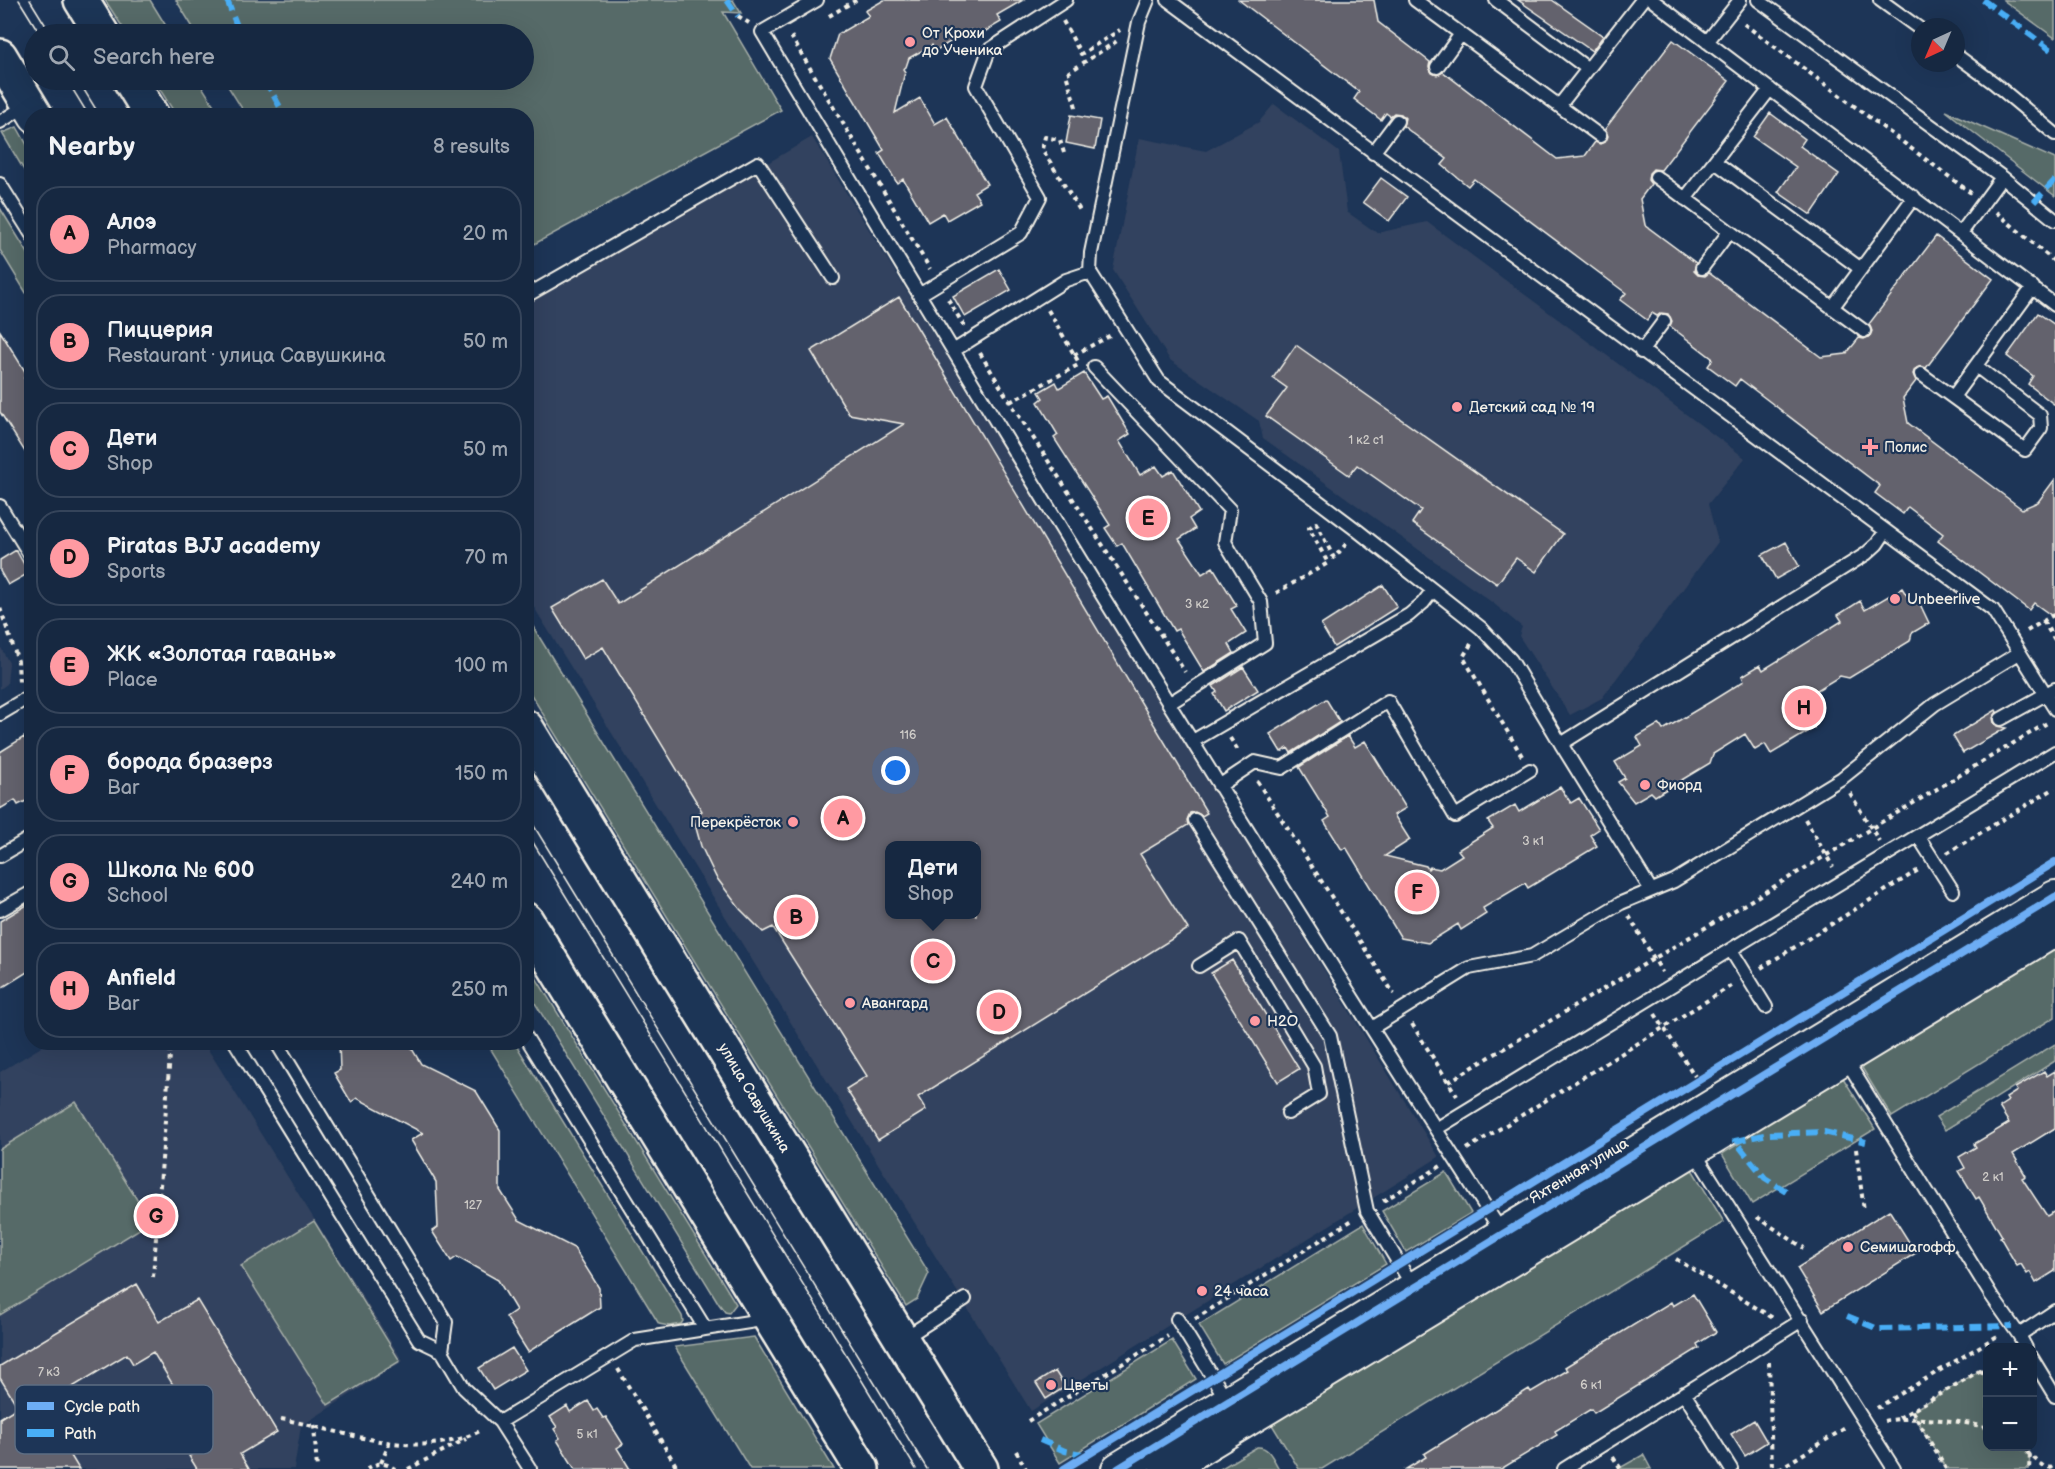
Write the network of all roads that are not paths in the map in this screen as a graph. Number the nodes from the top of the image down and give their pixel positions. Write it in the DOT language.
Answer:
graph roads {
  1 [pos="81,0"];
  2 [pos="817,0"];
  3 [pos="1066,0"];
  4 [pos="1148,0"];
  5 [pos="1168,0"];
  6 [pos="1415,0"];
  7 [pos="1496,0"];
  8 [pos="1642,0"];
  9 [pos="1652,0"];
  10 [pos="1740,0"];
  11 [pos="1758,0"];
  12 [pos="1880,0"];
  13 [pos="1911,22"];
  14 [pos="96,24"];
  15 [pos="1461,34"];
  16 [pos="1707,42"];
  17 [pos="0,56"];
  18 [pos="1965,62"];
  19 [pos="1437,67"];
  20 [pos="1588,69"];
  21 [pos="1770,89"];
  22 [pos="136,90"];
  23 [pos="1559,106"];
  24 [pos="32,108"];
  25 [pos="147,108"];
  26 [pos="24,113"];
  27 [pos="1396,121"];
  28 [pos="0,122"];
  29 [pos="2055,134"];
  30 [pos="1600,136"];
  31 [pos="1372,153"];
  32 [pos="1714,162"];
  33 [pos="1656,177"];
  34 [pos="2002,177"];
  35 [pos="0,184"];
  36 [pos="1914,197"];
  37 [pos="1685,199"];
  38 [pos="2055,220"];
  39 [pos="24,222"];
  40 [pos="1729,232"];
  41 [pos="1961,233"];
  42 [pos="1702,268"];
  43 [pos="1861,269"];
  44 [pos="1090,272"];
  45 [pos="833,278"];
  46 [pos="2034,287"];
  47 [pos="534,291"];
  48 [pos="919,295"];
  49 [pos="2055,305"];
  50 [pos="1832,308"];
  51 [pos="1664,321"];
  52 [pos="1864,331"];
  53 [pos="953,351"];
  54 [pos="1641,352"];
  55 [pos="1976,366"];
  56 [pos="1094,367"];
  57 [pos="1921,374"];
  58 [pos="1953,397"];
  59 [pos="0,506"];
  60 [pos="1885,532"];
  61 [pos="24,545"];
  62 [pos="1433,590"];
  63 [pos="2019,653"];
  64 [pos="2050,692"];
  65 [pos="24,699"];
  66 [pos="1170,703"];
  67 [pos="2055,710"];
  68 [pos="0,714"];
  69 [pos="2001,720"];
  70 [pos="534,740"];
  71 [pos="1193,741"];
  72 [pos="1561,744"];
  73 [pos="2055,752"];
  74 [pos="1530,770"];
  75 [pos="1219,786"];
  76 [pos="1195,820"];
  77 [pos="1918,836"];
  78 [pos="24,842"];
  79 [pos="0,856"];
  80 [pos="1651,890"];
  81 [pos="1953,891"];
  82 [pos="24,896"];
  83 [pos="2055,897"];
  84 [pos="0,910"];
  85 [pos="2055,930"];
  86 [pos="534,933"];
  87 [pos="1731,950"];
  88 [pos="1198,966"];
  89 [pos="1766,1007"];
  90 [pos="1372,1028"];
  91 [pos="1837,1046"];
  92 [pos="240,1050"];
  93 [pos="281,1050"];
  94 [pos="534,1050"];
  95 [pos="1335,1061"];
  96 [pos="1314,1066"];
  97 [pos="1288,1113"];
  98 [pos="1436,1129"];
  99 [pos="1686,1138"];
  100 [pos="1510,1245"];
  101 [pos="965,1299"];
  102 [pos="1421,1300"];
  103 [pos="2055,1311"];
  104 [pos="770,1319"];
  105 [pos="1802,1320"];
  106 [pos="1180,1323"];
  107 [pos="705,1328"];
  108 [pos="2016,1331"];
  109 [pos="902,1340"];
  110 [pos="2024,1343"];
  111 [pos="442,1351"];
  112 [pos="2037,1366"];
  113 [pos="1684,1393"];
  114 [pos="2055,1396"];
  115 [pos="1234,1413"];
  116 [pos="500,1422"];
  117 [pos="530,1469"];
  118 [pos="862,1469"];
  119 [pos="981,1469"];
  120 [pos="1118,1469"];
  121 [pos="1166,1469"];
  122 [pos="1564,1469"];
  123 [pos="1731,1469"];
  124 [pos="1894,1469"];
  1 -- 14 [label="main road"];
  2 -- 48 [label="lane"];
  3 -- 48 [label="lane"];
  4 -- 44 [label="lane"];
  5 -- 31 [label="lane"];
  6 -- 15 [label="lane"];
  7 -- 20 [label="lane"];
  8 -- 20 [label="lane"];
  9 -- 16 [label="lane"];
  10 -- 16 [label="lane"];
  11 -- 34 [label="lane"];
  12 -- 13 [label="lane"];
  15 -- 19 [label="lane"];
  15 -- 23 [label="lane"];
  16 -- 21 [label="lane"];
  17 -- 24 [label="main road"];
  18 -- 29 [label="lane"];
  20 -- 23 [label="lane"];
  21 -- 32 [label="lane"];
  21 -- 36 [label="lane"];
  22 -- 25 [label="main road"];
  23 -- 30 [label="lane"];
  26 -- 28 [label="lane"];
  27 -- 31 [label="lane"];
  31 -- 54 [label="lane"];
  32 -- 37 [label="lane"];
  32 -- 43 [label="lane"];
  33 -- 37 [label="lane"];
  34 -- 38 [label="lane"];
  34 -- 41 [label="lane"];
  35 -- 39 [label="lane"];
  36 -- 41 [label="lane"];
  36 -- 43 [label="lane"];
  37 -- 40 [label="lane"];
  40 -- 42 [label="lane"];
  40 -- 50 [label="lane"];
  41 -- 46 [label="lane"];
  43 -- 50 [label="lane"];
  44 -- 53 [label="lane"];
  44 -- 62 [label="lane"];
  45 -- 47 [label="lane"];
  46 -- 49 [label="lane"];
  46 -- 55 [label="lane"];
  48 -- 53 [label="lane"];
  50 -- 52 [label="lane"];
  51 -- 54 [label="lane"];
  53 -- 66 [label="lane"];
  54 -- 60 [label="lane"];
  55 -- 58 [label="lane"];
  55 -- 58 [label="lane"];
  56 -- 66 [label="lane"];
  57 -- 58 [label="lane"];
  59 -- 61 [label="lane"];
  60 -- 63 [label="lane"];
  60 -- 72 [label="lane"];
  62 -- 71 [label="lane"];
  62 -- 72 [label="lane"];
  63 -- 64 [label="lane"];
  63 -- 80 [label="lane"];
  64 -- 67 [label="lane"];
  64 -- 69 [label="lane"];
  65 -- 68 [label="lane"];
  66 -- 71 [label="lane"];
  70 -- 109 [label="main road, улица Савушкина"];
  71 -- 75 [label="lane"];
  72 -- 80 [label="lane"];
  73 -- 77 [label="lane"];
  74 -- 75 [label="lane"];
  75 -- 90 [label="lane"];
  76 -- 95 [label="lane"];
  77 -- 81 [label="lane"];
  77 -- 87 [label="lane"];
  78 -- 79 [label="lane"];
  80 -- 90 [label="lane"];
  82 -- 84 [label="lane"];
  83 -- 91 [label="street"];
  85 -- 91 [label="street"];
  86 -- 104 [label="main road"];
  87 -- 89 [label="lane"];
  87 -- 98 [label="lane"];
  88 -- 96 [label="lane"];
  90 -- 98 [label="lane"];
  91 -- 99 [label="street"];
  91 -- 108 [label="lane"];
  92 -- 111 [label="lane"];
  93 -- 111 [label="lane"];
  94 -- 107 [label="lane"];
  95 -- 96 [label="lane"];
  95 -- 102 [label="lane"];
  96 -- 97 [label="lane"];
  98 -- 100 [label="lane"];
  99 -- 100 [label="street"];
  99 -- 105 [label="lane"];
  100 -- 102 [label="street"];
  101 -- 109 [label="lane"];
  102 -- 115 [label="street"];
  103 -- 108 [label="lane"];
  104 -- 107 [label="lane"];
  104 -- 118 [label="main road"];
  105 -- 113 [label="lane"];
  105 -- 124 [label="lane"];
  106 -- 115 [label="lane"];
  107 -- 116 [label="lane"];
  108 -- 110 [label="lane"];
  109 -- 119 [label="main road, улица Савушкина"];
  111 -- 116 [label="lane"];
  112 -- 114 [label="lane"];
  113 -- 122 [label="lane"];
  113 -- 123 [label="lane"];
  115 -- 120 [label="street"];
  115 -- 121 [label="street"];
  116 -- 117 [label="lane"];
}
